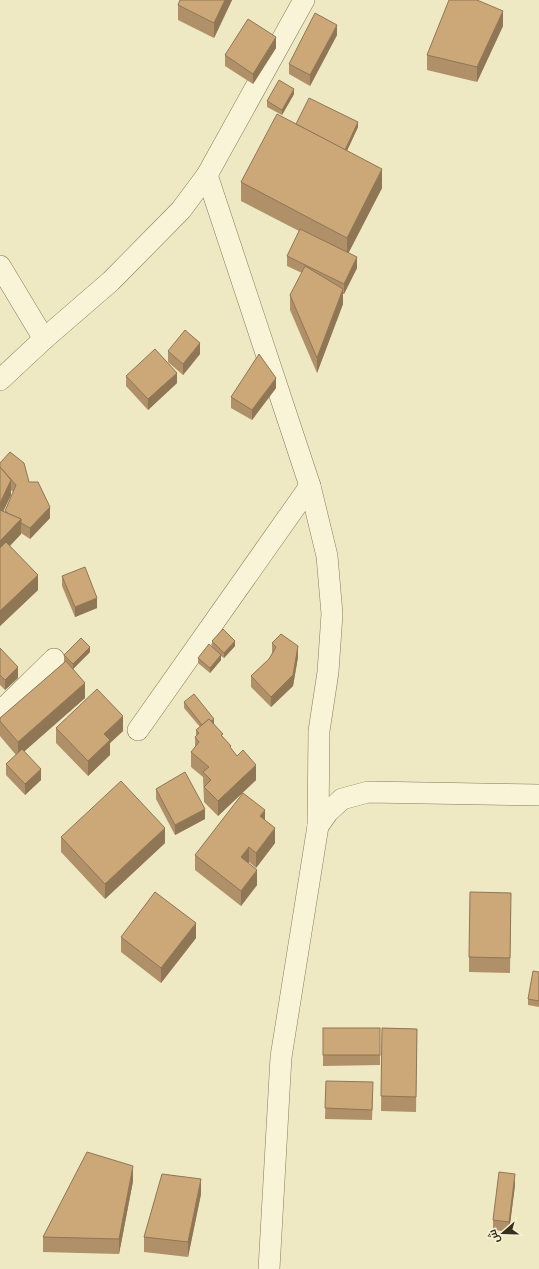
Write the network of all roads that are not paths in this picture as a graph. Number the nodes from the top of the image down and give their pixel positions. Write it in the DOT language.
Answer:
graph roads {
  1 [pos="304,0"];
  2 [pos="207,175"];
  3 [pos="0,266"];
  4 [pos="44,339"];
  5 [pos="0,380"];
  6 [pos="310,486"];
  7 [pos="54,659"];
  8 [pos="0,712"];
  9 [pos="138,730"];
  10 [pos="539,795"];
  11 [pos="318,826"];
  12 [pos="269,1269"];
  1 -- 2 [label="street"];
  2 -- 4 [label="street"];
  2 -- 6 [label="street"];
  3 -- 4 [label="street"];
  4 -- 5 [label="street"];
  6 -- 9 [label="street"];
  6 -- 11 [label="street"];
  7 -- 8 [label="street"];
  10 -- 11 [label="street"];
  11 -- 12 [label="street"];
}
